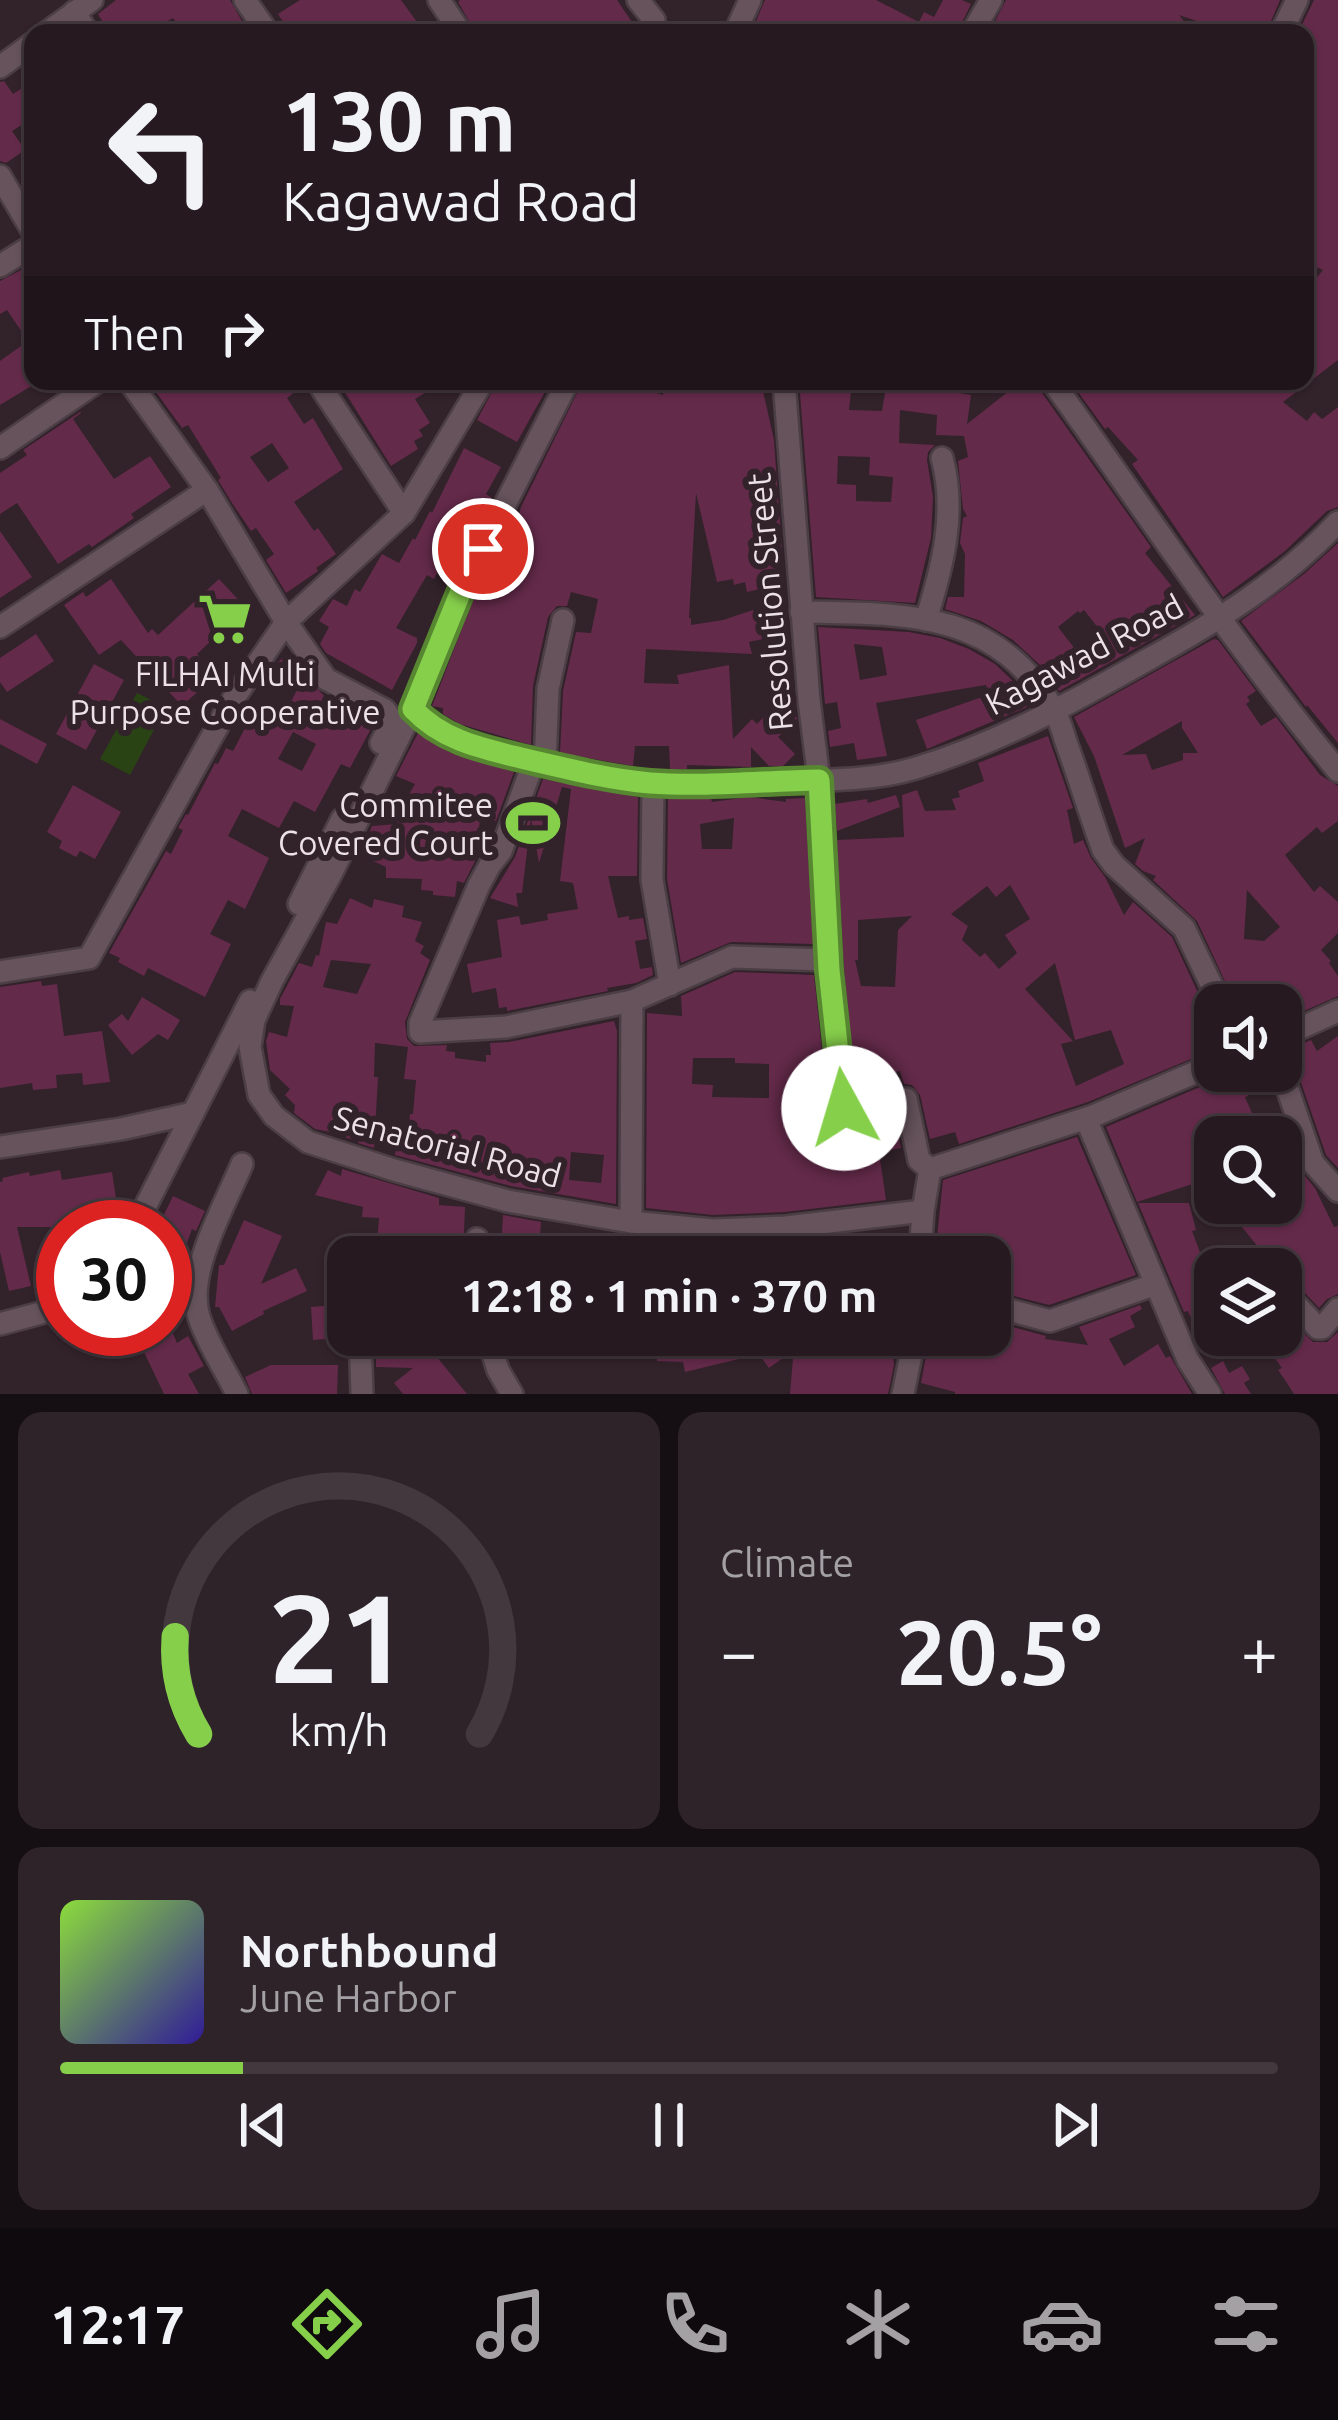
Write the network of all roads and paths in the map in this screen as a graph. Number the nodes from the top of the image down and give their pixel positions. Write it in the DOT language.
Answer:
graph roads {
  1 [pos="83,6"];
  2 [pos="58,24"];
  3 [pos="0,176"];
  4 [pos="24,217"];
  5 [pos="85,390"];
  6 [pos="135,390"];
  7 [pos="323,390"];
  8 [pos="478,390"];
  9 [pos="563,390"];
  10 [pos="785,390"];
  11 [pos="1059,390"];
  12 [pos="0,448"];
  13 [pos="942,458"];
  14 [pos="207,490"];
  15 [pos="404,513"];
  16 [pos="1338,522"];
  17 [pos="801,612"];
  18 [pos="563,620"];
  19 [pos="926,620"];
  20 [pos="1219,620"];
  21 [pos="286,622"];
  22 [pos="0,627"];
  23 [pos="413,709"];
  24 [pos="1056,712"];
  25 [pos="540,763"];
  26 [pos="1338,771"];
  27 [pos="819,780"];
  28 [pos="653,783"];
  29 [pos="829,960"];
  30 [pos="0,972"];
  31 [pos="1212,984"];
  32 [pos="670,985"];
  33 [pos="632,1001"];
  34 [pos="1338,1011"];
  35 [pos="1302,1027"];
  36 [pos="1194,1073"];
  37 [pos="1289,1092"];
  38 [pos="194,1113"];
  39 [pos="1086,1119"];
  40 [pos="0,1147"];
  41 [pos="242,1163"];
  42 [pos="930,1169"];
  43 [pos="1338,1190"];
  44 [pos="149,1200"];
  45 [pos="923,1210"];
  46 [pos="631,1222"];
  47 [pos="921,1236"];
  48 [pos="1156,1284"];
  49 [pos="1011,1309"];
  50 [pos="1338,1309"];
  51 [pos="1302,1311"];
  52 [pos="36,1314"];
  53 [pos="0,1324"];
  54 [pos="361,1356"];
  55 [pos="494,1356"];
  56 [pos="911,1356"];
  57 [pos="237,1394"];
  58 [pos="362,1394"];
  59 [pos="512,1394"];
  60 [pos="903,1394"];
  61 [pos="1210,1394"];
  1 -- 2 [label="street"];
  3 -- 4 [label="street"];
  5 -- 12 [label="street"];
  6 -- 14 [label="street"];
  7 -- 15 [label="street"];
  8 -- 15 [label="street"];
  9 -- 23 [label="street, Senatorial Road"];
  10 -- 17 [label="street, Resolution Street"];
  11 -- 20 [label="street"];
  13 -- 19 [label="street"];
  14 -- 21 [label="street"];
  14 -- 22 [label="street"];
  15 -- 21 [label="street"];
  16 -- 20 [label="street, Kagawad Road"];
  17 -- 19 [label="street"];
  17 -- 27 [label="street, Resolution Street"];
  18 -- 25 [label="street"];
  19 -- 24 [label="street"];
  20 -- 24 [label="street, Kagawad Road"];
  20 -- 26 [label="street"];
  21 -- 30 [label="street"];
  21 -- 38 [label="street"];
  23 -- 25 [label="street, Kagawad Road"];
  23 -- 46 [label="street, Senatorial Road"];
  24 -- 27 [label="street, Kagawad Road"];
  24 -- 31 [label="street"];
  25 -- 28 [label="street, Kagawad Road"];
  25 -- 33 [label="street"];
  27 -- 28 [label="street, Kagawad Road"];
  27 -- 29 [label="street, Resolution Street"];
  28 -- 32 [label="street"];
  29 -- 32 [label="street"];
  29 -- 42 [label="street, Resolution Street"];
  32 -- 33 [label="street"];
  33 -- 46 [label="street"];
  34 -- 35 [label="street"];
  36 -- 39 [label="street"];
  37 -- 43 [label="street"];
  38 -- 40 [label="street"];
  38 -- 44 [label="street"];
  39 -- 42 [label="street"];
  39 -- 48 [label="street"];
  41 -- 57 [label="street"];
  42 -- 45 [label="street"];
  45 -- 46 [label="street, Senatorial Road"];
  45 -- 47 [label="street"];
  48 -- 49 [label="street"];
  48 -- 61 [label="street"];
  50 -- 51 [label="street"];
  52 -- 53 [label="street"];
  54 -- 58 [label="street"];
  55 -- 59 [label="street"];
  56 -- 60 [label="street"];
}
